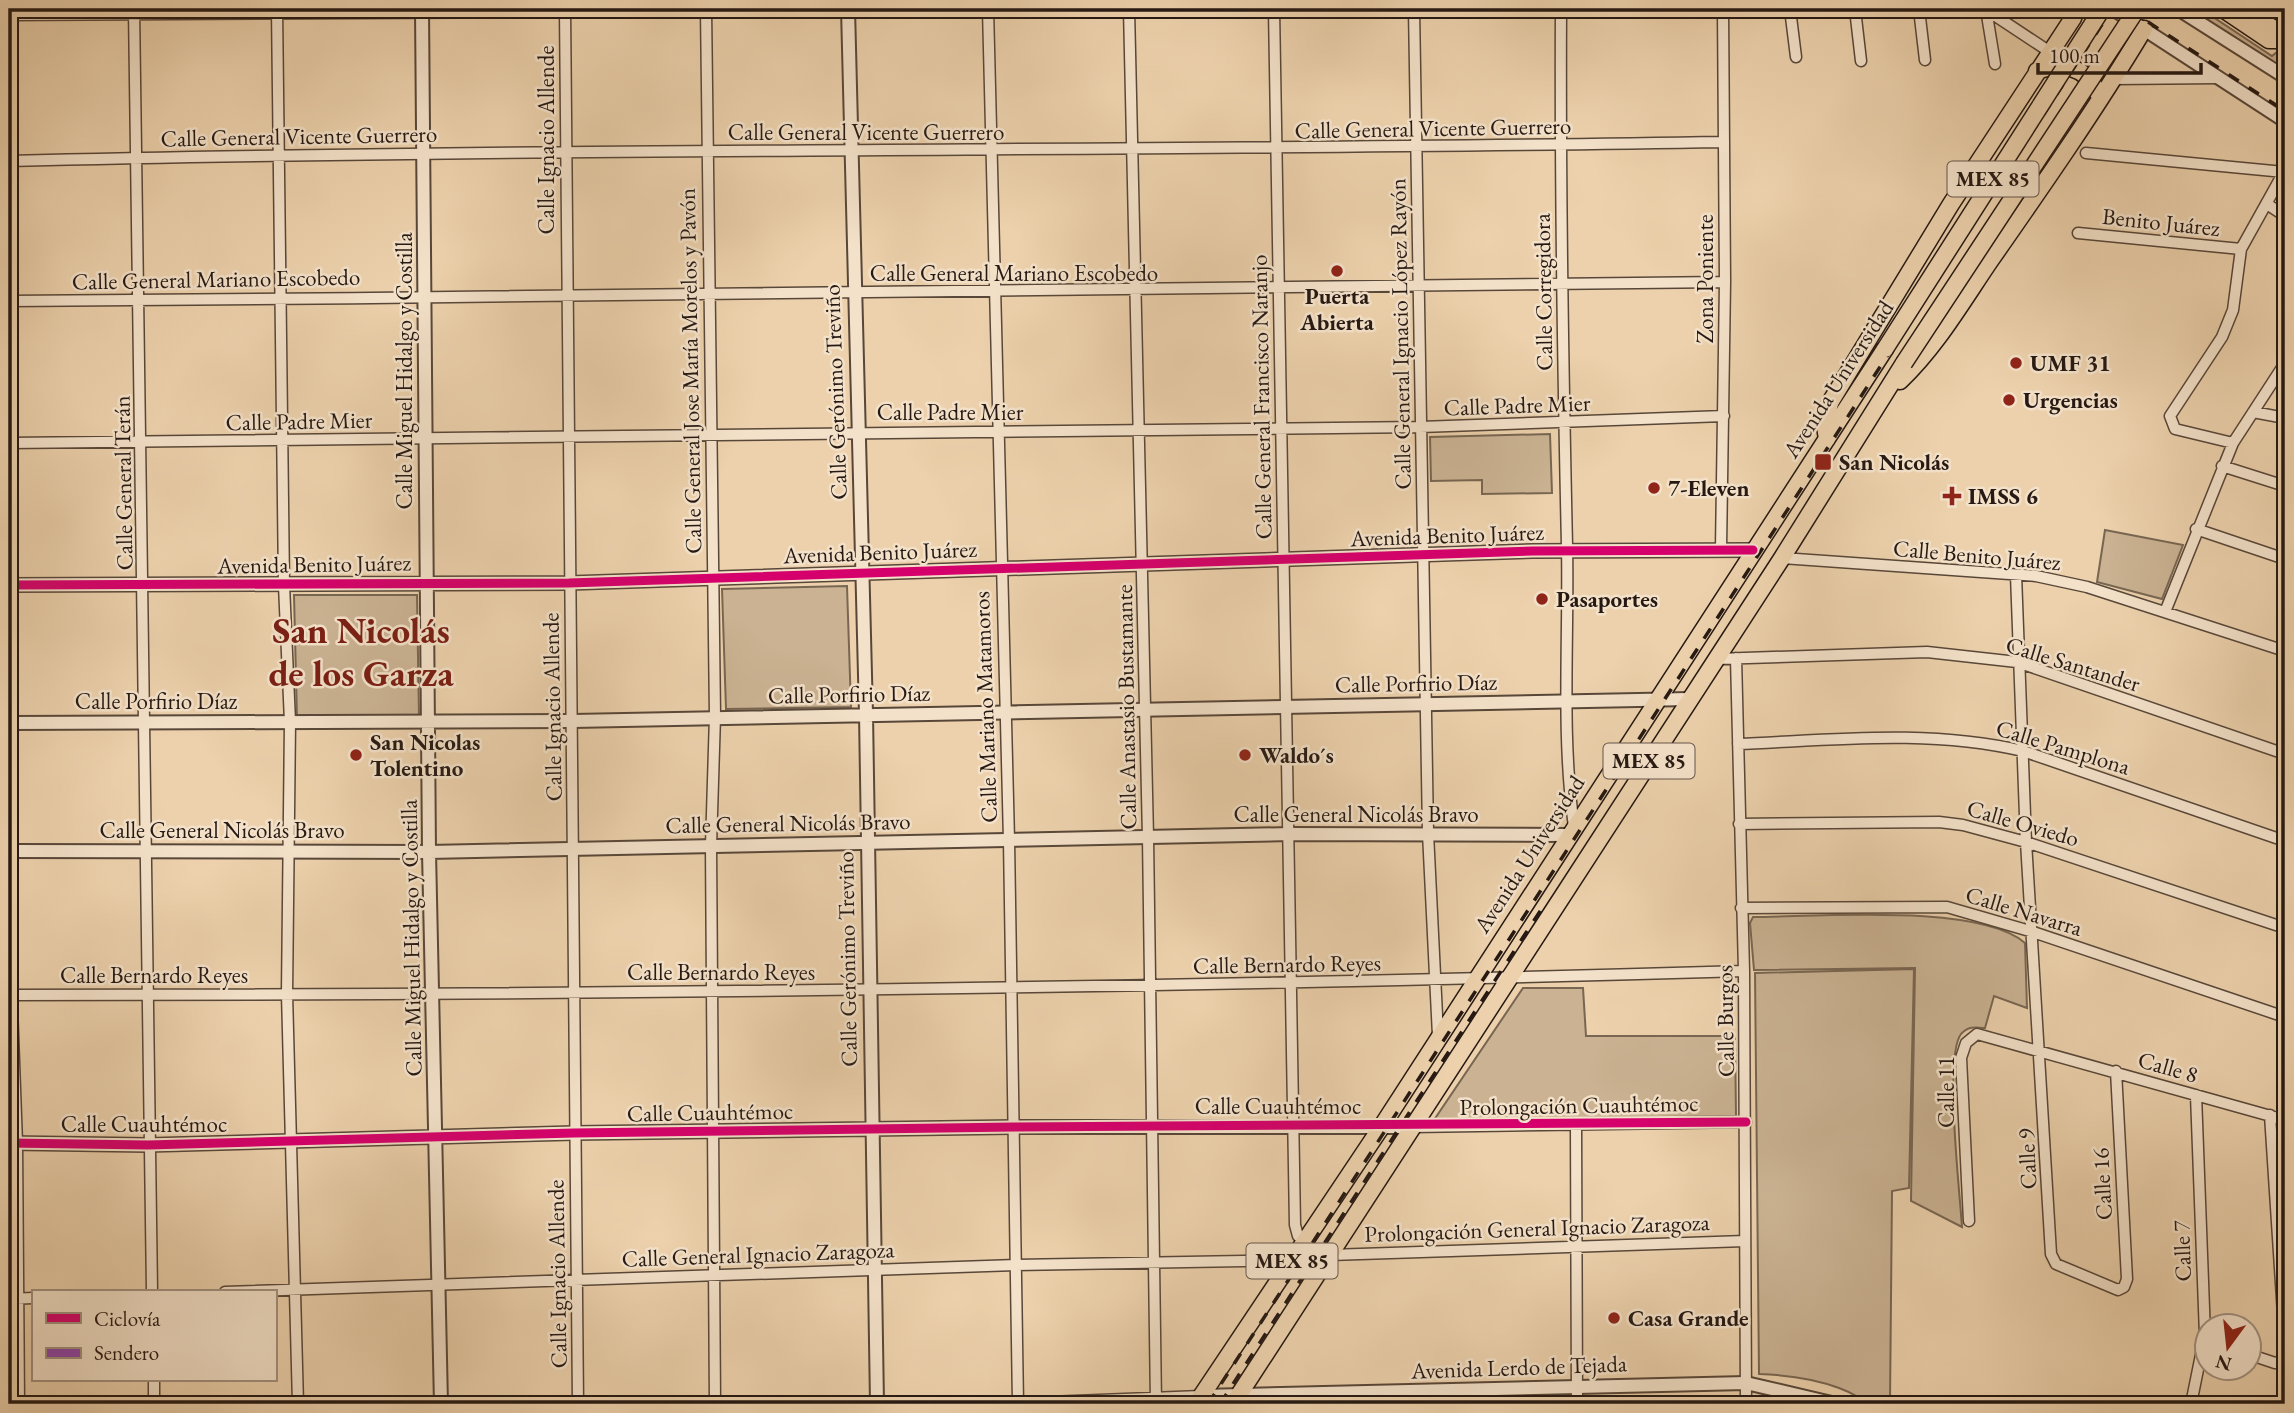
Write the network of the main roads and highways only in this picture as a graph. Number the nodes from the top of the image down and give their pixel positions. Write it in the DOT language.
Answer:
graph roads {
  1 [pos="2076,9"];
  2 [pos="2102,9"];
  3 [pos="2137,9"];
  4 [pos="2223,9"];
  5 [pos="2243,9"];
  6 [pos="2144,29"];
  7 [pos="2284,33"];
  8 [pos="2038,71"];
  9 [pos="2099,101"];
  10 [pos="1885,394"];
  11 [pos="1827,439"];
  12 [pos="1236,1399"];
  13 [pos="1199,1400"];
  1 -- 8 [label="highway"];
  2 -- 11 [label="highway, Avenida Universidad / MEX 85, bridge"];
  3 -- 10 [label="highway, Avenida Universidad / MEX 85, bridge"];
  4 -- 7 [label="highway"];
  5 -- 7 [label="highway"];
  6 -- 9 [label="highway"];
  8 -- 9 [label="highway"];
  8 -- 11 [label="highway"];
  9 -- 10 [label="highway"];
  10 -- 12 [label="highway, Avenida Universidad / MEX 85"];
  11 -- 13 [label="highway, Avenida Universidad / MEX 85"];
}
